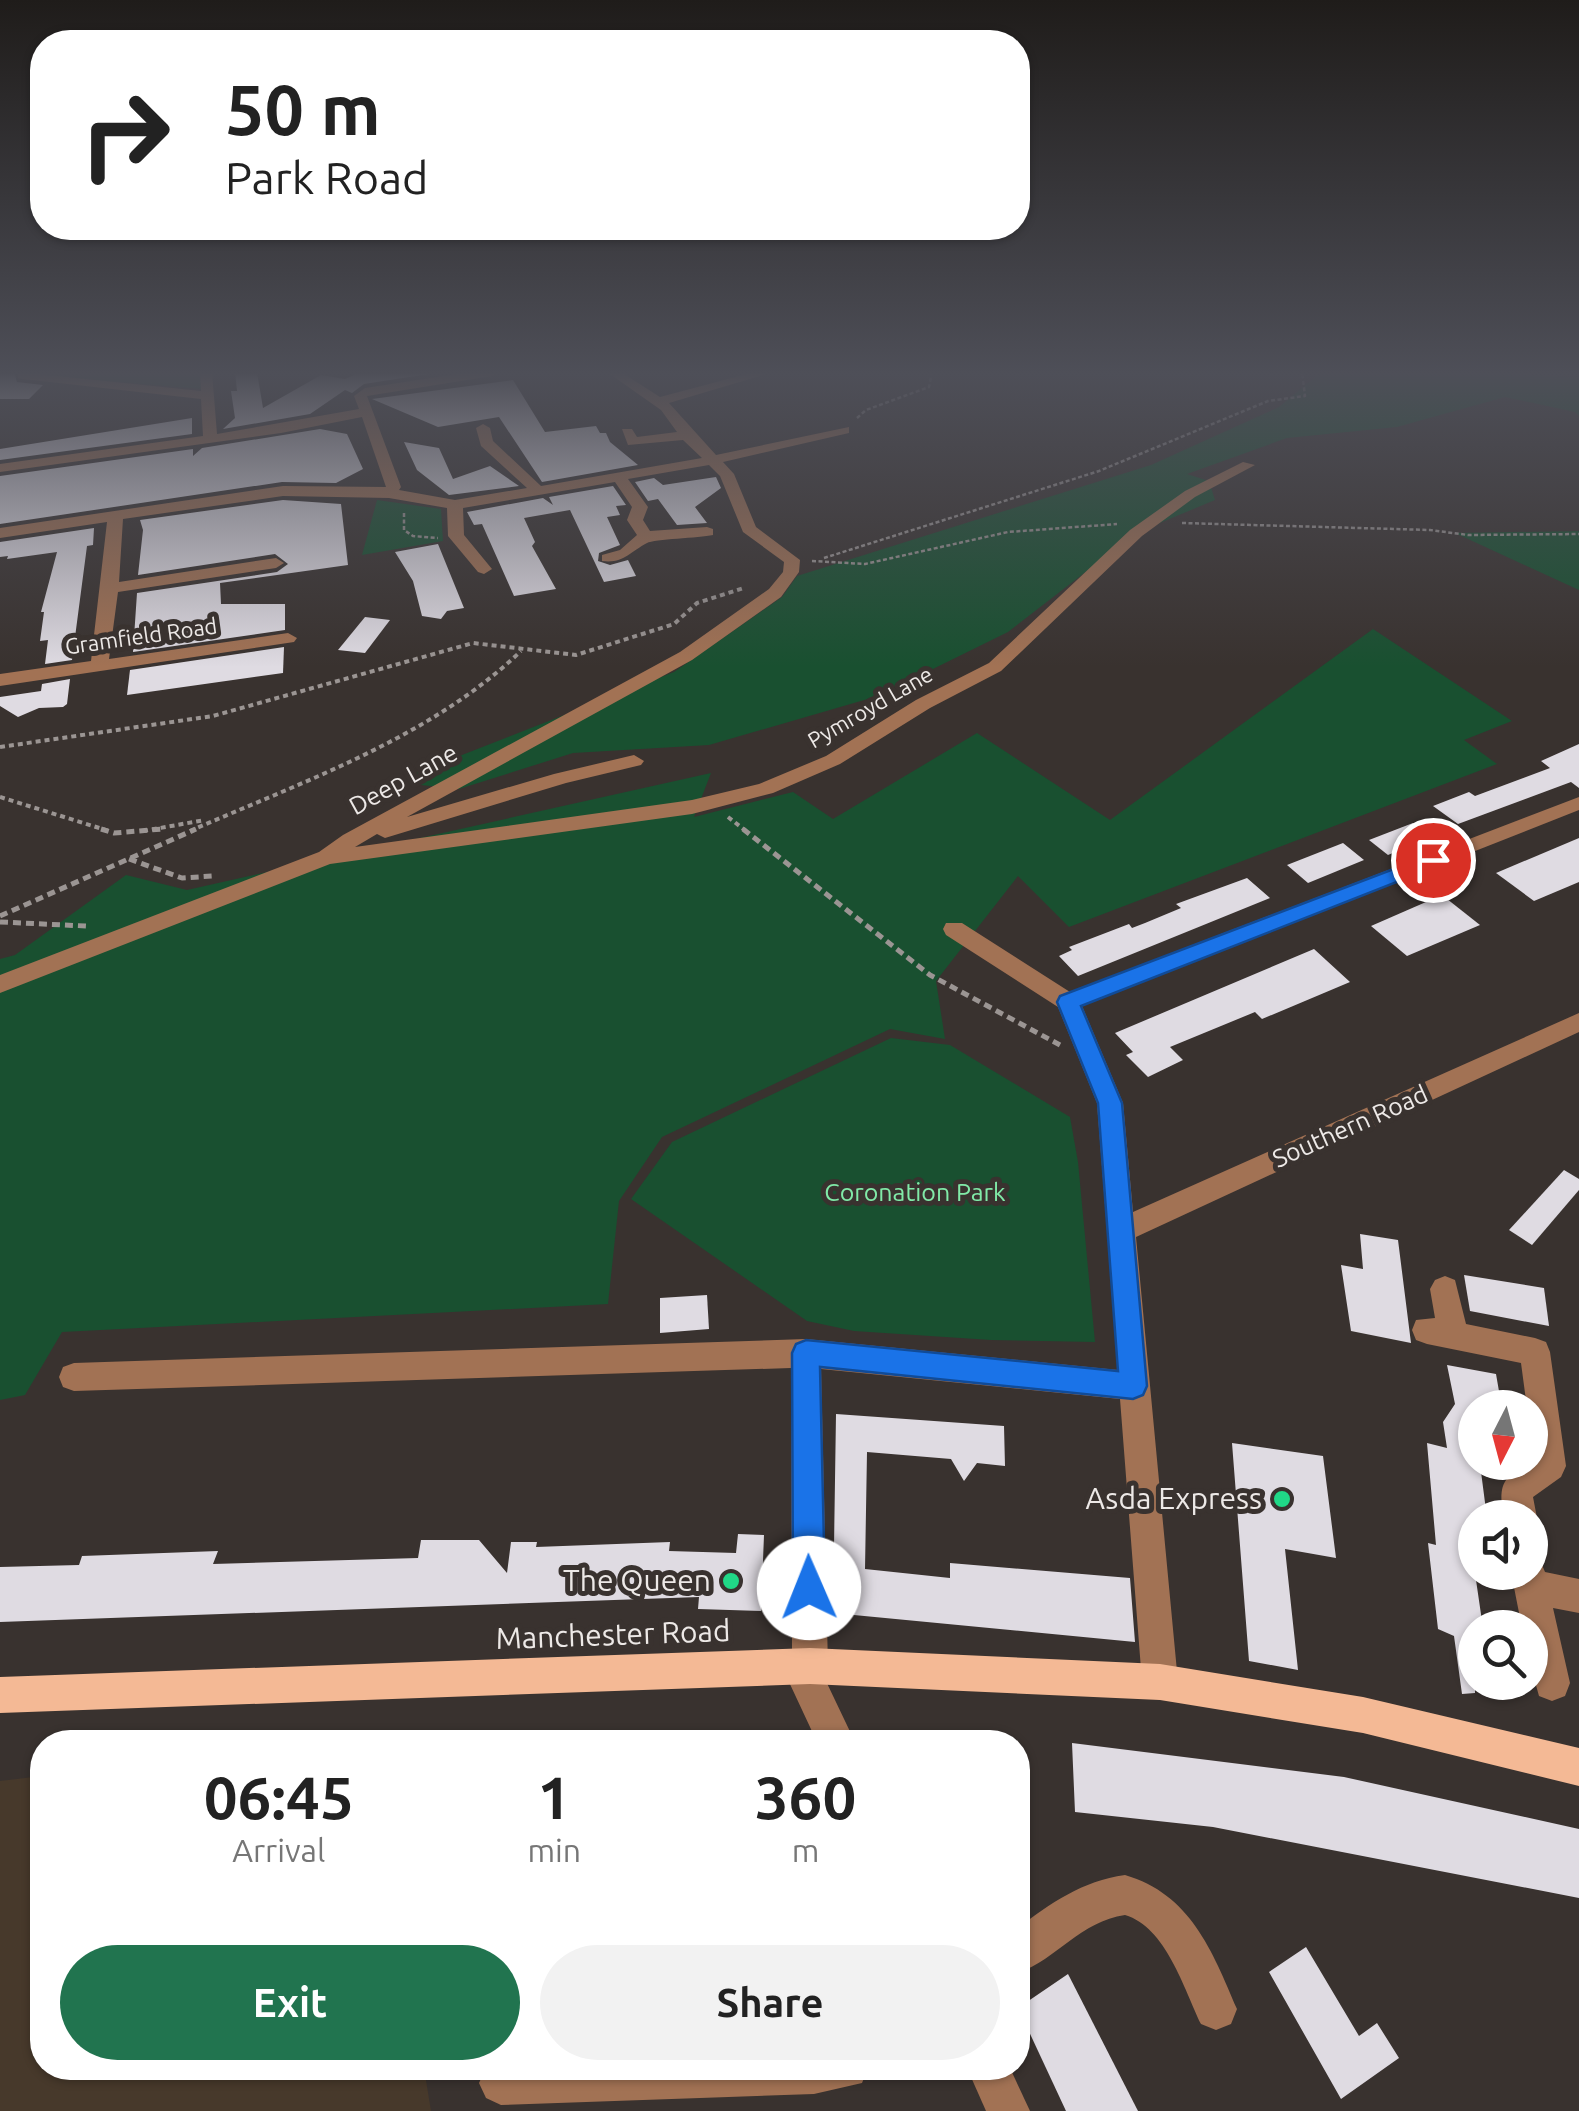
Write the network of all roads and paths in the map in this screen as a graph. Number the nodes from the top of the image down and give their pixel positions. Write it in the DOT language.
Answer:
graph roads {
  1 [pos="388,471"];
  2 [pos="519,471"];
  3 [pos="656,471"];
  4 [pos="723,471"];
  5 [pos="1101,471"];
  6 [pos="1237,471"];
  7 [pos="619,477"];
  8 [pos="536,491"];
  9 [pos="389,493"];
  10 [pos="422,499"];
  11 [pos="455,506"];
  12 [pos="115,517"];
  13 [pos="1150,522"];
  14 [pos="707,532"];
  15 [pos="0,533"];
  16 [pos="1579,534"];
  17 [pos="456,536"];
  18 [pos="645,536"];
  19 [pos="608,558"];
  20 [pos="822,560"];
  21 [pos="276,563"];
  22 [pos="792,566"];
  23 [pos="484,569"];
  24 [pos="110,588"];
  25 [pos="288,638"];
  26 [pos="520,650"];
  27 [pos="98,664"];
  28 [pos="0,680"];
  29 [pos="0,747"];
  30 [pos="634,761"];
  31 [pos="0,797"];
  32 [pos="710,803"];
  33 [pos="1579,803"];
  34 [pos="218,817"];
  35 [pos="350,840"];
  36 [pos="327,858"];
  37 [pos="129,859"];
  38 [pos="228,876"];
  39 [pos="0,919"];
  40 [pos="89,926"];
  41 [pos="954,929"];
  42 [pos="0,984"];
  43 [pos="1068,1002"];
  44 [pos="1578,1023"];
  45 [pos="1093,1063"];
  46 [pos="1121,1230"];
  47 [pos="1445,1289"];
  48 [pos="806,1353"];
  49 [pos="74,1378"];
  50 [pos="1133,1386"];
  51 [pos="1517,1500"];
  52 [pos="1548,1586"];
  53 [pos="1532,1590"];
  54 [pos="1579,1596"];
  55 [pos="805,1667"];
  56 [pos="1160,1682"];
  57 [pos="1552,1683"];
  58 [pos="0,1695"];
  59 [pos="831,1730"];
  60 [pos="1579,1767"];
  61 [pos="1030,1946"];
  62 [pos="1216,2008"];
  63 [pos="605,2080"];
  64 [pos="994,2080"];
  65 [pos="501,2083"];
  66 [pos="1008,2111"];
  1 -- 9 [label="street"];
  2 -- 8 [label="street"];
  3 -- 7 [label="street"];
  4 -- 22 [label="street"];
  5 -- 20 [label="path"];
  6 -- 13 [label="street, Pymroyd Lane"];
  7 -- 8 [label="street"];
  7 -- 18 [label="street"];
  8 -- 11 [label="street"];
  9 -- 10 [label="street"];
  9 -- 12 [label="street"];
  10 -- 11 [label="street"];
  10 -- 17 [label="path"];
  11 -- 17 [label="street"];
  12 -- 15 [label="street"];
  12 -- 24 [label="street"];
  13 -- 16 [label="path"];
  13 -- 20 [label="path"];
  13 -- 32 [label="street, Pymroyd Lane"];
  14 -- 18 [label="street"];
  17 -- 23 [label="street"];
  18 -- 19 [label="street"];
  20 -- 22 [label="path"];
  21 -- 24 [label="street"];
  22 -- 26 [label="path"];
  22 -- 35 [label="street, Deep Lane"];
  24 -- 27 [label="street"];
  25 -- 27 [label="street, Gramfield Road"];
  26 -- 29 [label="path"];
  26 -- 34 [label="path"];
  27 -- 28 [label="street, Gramfield Road"];
  30 -- 35 [label="street"];
  31 -- 34 [label="path"];
  32 -- 36 [label="street, Pymroyd Lane"];
  32 -- 45 [label="path"];
  33 -- 43 [label="street"];
  34 -- 37 [label="path"];
  35 -- 36 [label="street, Deep Lane"];
  36 -- 42 [label="street, Deep Lane"];
  37 -- 38 [label="path"];
  37 -- 39 [label="path"];
  39 -- 40 [label="path"];
  41 -- 43 [label="street"];
  43 -- 45 [label="street"];
  44 -- 46 [label="street, Southern Road"];
  45 -- 46 [label="street"];
  46 -- 50 [label="street"];
  47 -- 51 [label="street"];
  48 -- 49 [label="street"];
  48 -- 50 [label="street"];
  48 -- 55 [label="street"];
  50 -- 56 [label="street"];
  52 -- 54 [label="street"];
  53 -- 57 [label="street"];
  55 -- 56 [label="main road, Manchester Road"];
  55 -- 58 [label="main road, Manchester Road"];
  55 -- 59 [label="street"];
  56 -- 60 [label="main road, Manchester Road"];
  61 -- 62 [label="street"];
  63 -- 65 [label="street"];
  64 -- 66 [label="street"];
}
